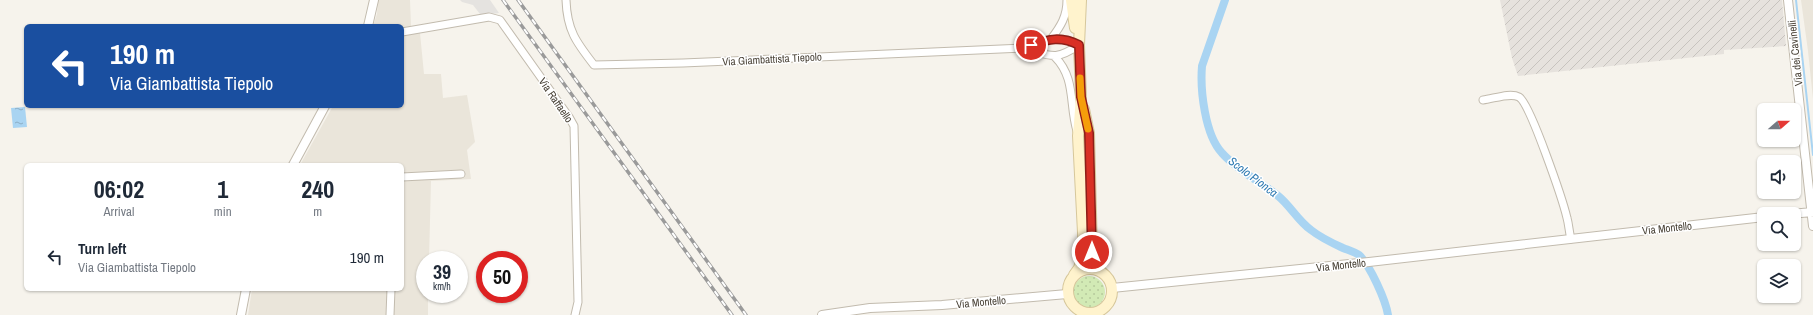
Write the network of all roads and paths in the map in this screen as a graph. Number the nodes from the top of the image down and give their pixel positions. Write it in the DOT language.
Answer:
graph roads {
  1 [pos="374,0"];
  2 [pos="566,0"];
  3 [pos="1067,0"];
  4 [pos="1071,0"];
  5 [pos="1081,0"];
  6 [pos="1788,0"];
  7 [pos="368,24"];
  8 [pos="404,32"];
  9 [pos="1051,39"];
  10 [pos="1079,45"];
  11 [pos="1023,48"];
  12 [pos="1055,57"];
  13 [pos="1081,97"];
  14 [pos="1483,100"];
  15 [pos="324,108"];
  16 [pos="1078,136"];
  17 [pos="294,163"];
  18 [pos="462,174"];
  19 [pos="404,177"];
  20 [pos="1812,212"];
  21 [pos="1801,213"];
  22 [pos="1757,218"];
  23 [pos="1813,226"];
  24 [pos="1571,239"];
  25 [pos="1102,272"];
  26 [pos="1074,275"];
  27 [pos="1112,288"];
  28 [pos="246,291"];
  29 [pos="390,291"];
  30 [pos="1067,294"];
  31 [pos="1101,313"];
  32 [pos="241,315"];
  33 [pos="390,315"];
  34 [pos="574,315"];
  35 [pos="822,315"];
  1 -- 7 [label="street"];
  2 -- 11 [label="street, Via Giambattista Tiepolo"];
  3 -- 9 [label="street"];
  4 -- 10 [label="main road"];
  5 -- 10 [label="main road"];
  6 -- 20 [label="street, Via dei Cavinelli"];
  8 -- 34 [label="street, Via Raffaello"];
  9 -- 10 [label="street, Via Giambattista Tiepolo"];
  9 -- 11 [label="street, Via Giambattista Tiepolo"];
  10 -- 12 [label="street"];
  10 -- 13 [label="main road"];
  11 -- 12 [label="street, Via Giambattista Tiepolo"];
  12 -- 16 [label="street"];
  13 -- 16 [label="main road"];
  13 -- 25 [label="main road"];
  14 -- 24 [label="street"];
  15 -- 17 [label="street"];
  16 -- 26 [label="main road"];
  18 -- 19 [label="street"];
  20 -- 21 [label="street"];
  20 -- 23 [label="street, Via dei Cavinelli"];
  22 -- 24 [label="street, Via Montello"];
  24 -- 27 [label="street, Via Montello"];
  25 -- 26 [label="main road"];
  25 -- 27 [label="main road"];
  26 -- 30 [label="main road"];
  27 -- 31 [label="main road"];
  28 -- 32 [label="street"];
  29 -- 33 [label="street"];
  30 -- 31 [label="main road"];
  30 -- 35 [label="street, Via Montello"];
}
